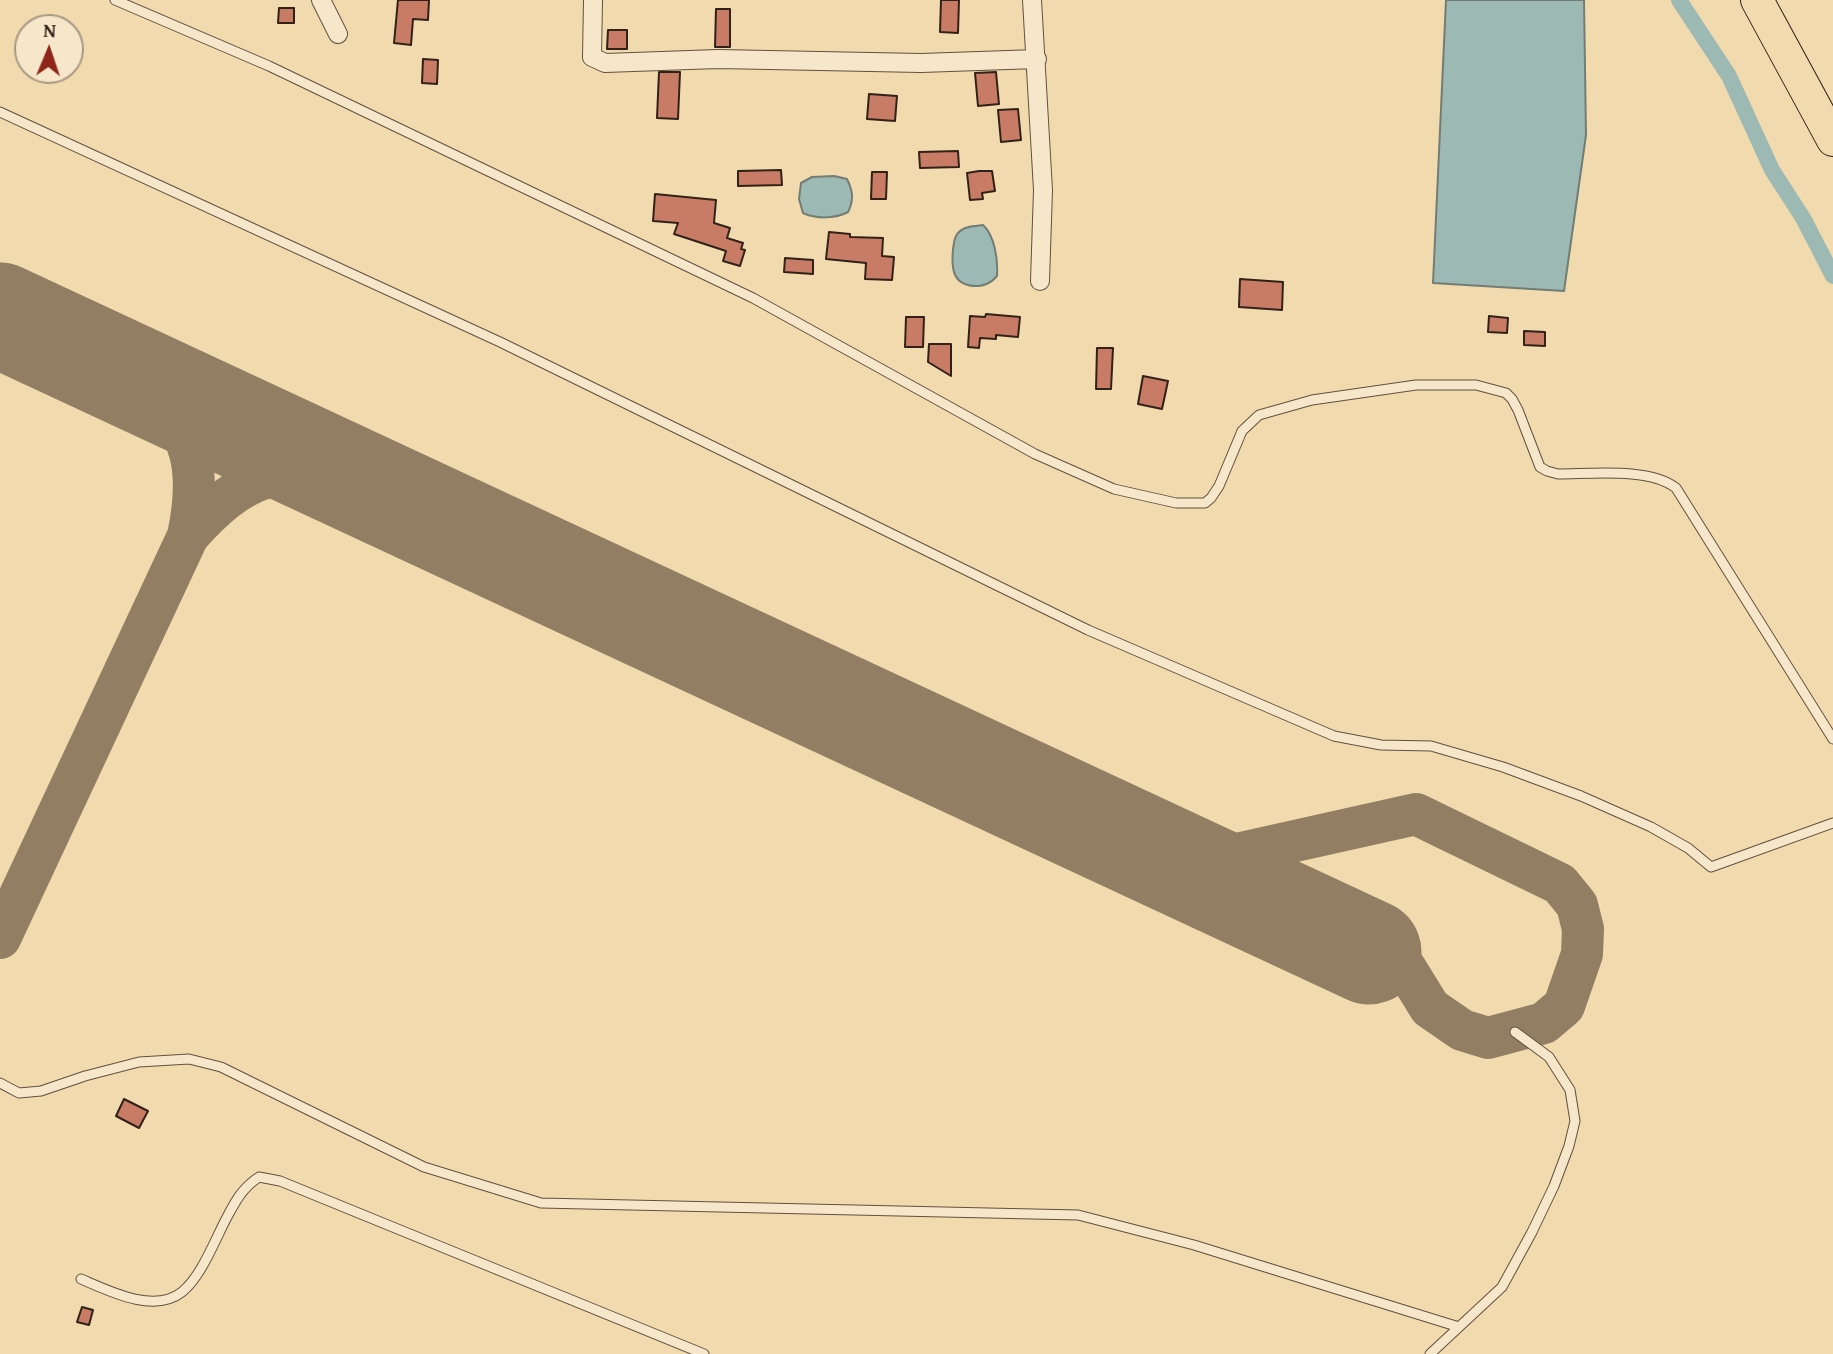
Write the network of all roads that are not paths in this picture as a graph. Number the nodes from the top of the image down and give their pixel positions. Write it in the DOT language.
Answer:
graph roads {
  1 [pos="115,0"];
  2 [pos="321,0"];
  3 [pos="593,0"];
  4 [pos="1032,0"];
  5 [pos="1757,0"];
  6 [pos="338,34"];
  7 [pos="1037,58"];
  8 [pos="0,112"];
  9 [pos="1833,140"];
  10 [pos="1040,281"];
  11 [pos="1833,739"];
  12 [pos="1833,823"];
  13 [pos="1515,1032"];
  14 [pos="0,1083"];
  15 [pos="81,1279"];
  16 [pos="1459,1327"];
  17 [pos="704,1354"];
  18 [pos="1430,1354"];
  1 -- 11 [label="lane"];
  2 -- 6 [label="street"];
  3 -- 7 [label="street"];
  4 -- 7 [label="street"];
  5 -- 9 [label="highway"];
  7 -- 10 [label="street"];
  8 -- 12 [label="lane"];
  13 -- 16 [label="lane"];
  14 -- 16 [label="lane"];
  15 -- 17 [label="lane"];
  16 -- 18 [label="lane"];
}
